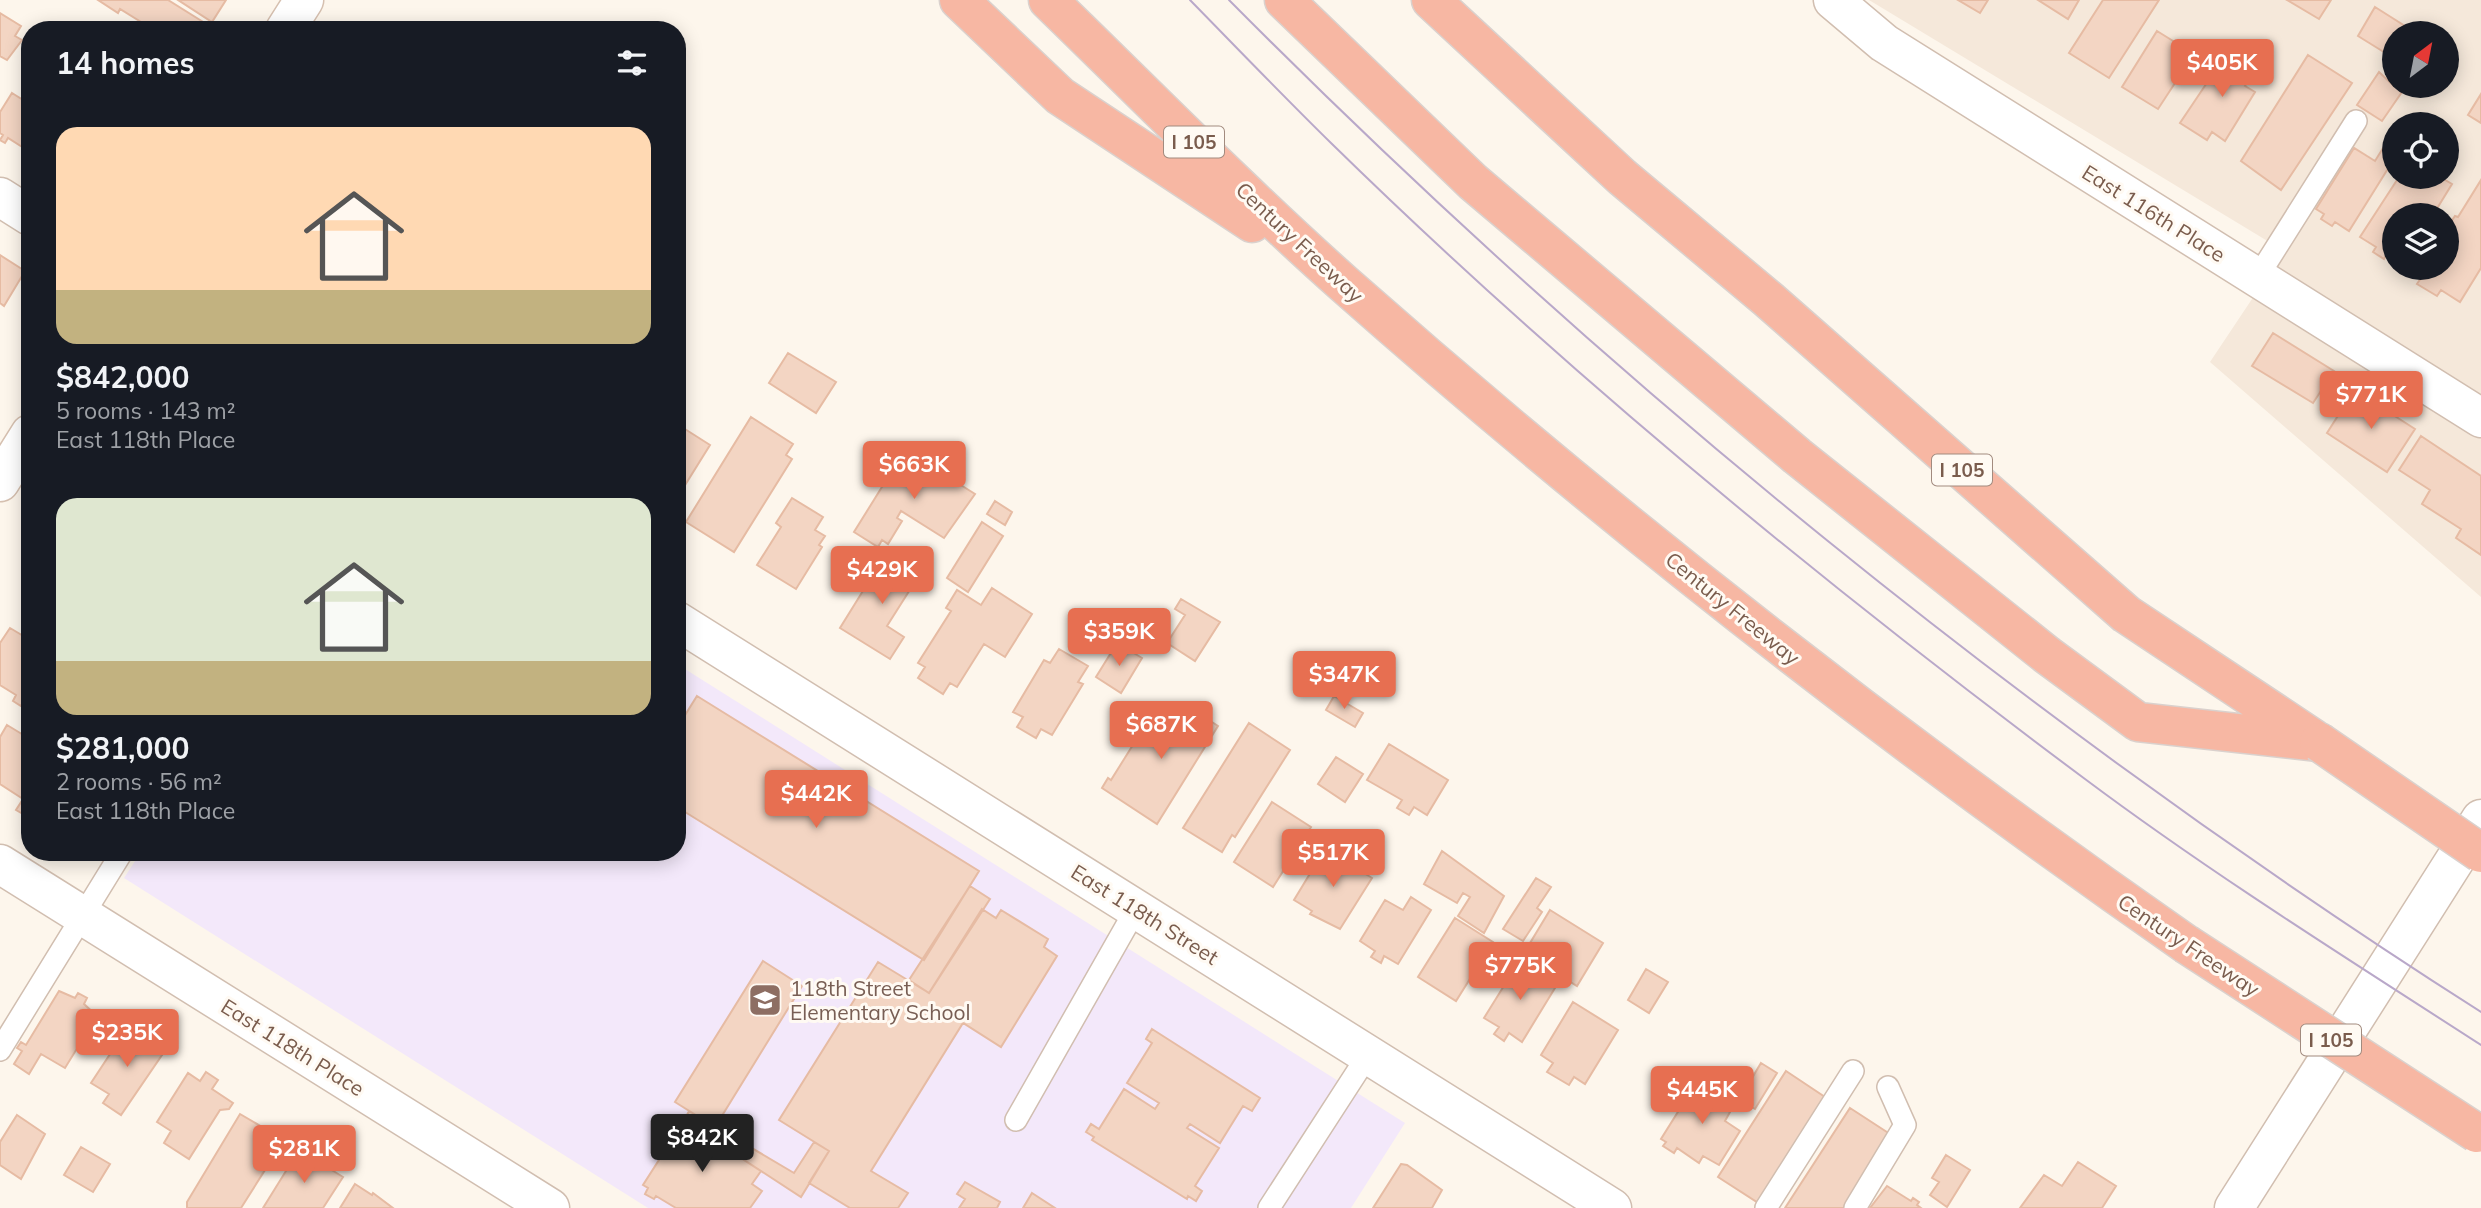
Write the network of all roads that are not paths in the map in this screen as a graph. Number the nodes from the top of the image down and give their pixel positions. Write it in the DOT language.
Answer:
graph roads {
  1 [pos="304,0"];
  2 [pos="959,0"];
  3 [pos="1048,0"];
  4 [pos="1284,0"];
  5 [pos="1431,0"];
  6 [pos="1833,0"];
  7 [pos="291,21"];
  8 [pos="2356,121"];
  9 [pos="0,197"];
  10 [pos="21,210"];
  11 [pos="2257,278"];
  12 [pos="1341,282"];
  13 [pos="2481,418"];
  14 [pos="21,448"];
  15 [pos="0,482"];
  16 [pos="686,627"];
  17 [pos="2319,742"];
  18 [pos="2481,819"];
  19 [pos="2481,853"];
  20 [pos="116,861"];
  21 [pos="0,864"];
  22 [pos="1136,909"];
  23 [pos="82,915"];
  24 [pos="0,1050"];
  25 [pos="1368,1055"];
  26 [pos="1853,1071"];
  27 [pos="1888,1087"];
  28 [pos="1016,1120"];
  29 [pos="2479,1134"];
  30 [pos="550,1208"];
  31 [pos="1269,1208"];
  32 [pos="1612,1208"];
  33 [pos="1766,1208"];
  34 [pos="1855,1208"];
  35 [pos="2234,1208"];
  1 -- 7 [label="street"];
  2 -- 12 [label="highway"];
  3 -- 12 [label="highway, Century Freeway / I 105"];
  4 -- 17 [label="highway"];
  5 -- 17 [label="highway, I 105"];
  6 -- 11 [label="street, East 116th Place"];
  8 -- 11 [label="lane"];
  9 -- 10 [label="street"];
  11 -- 13 [label="street, East 116th Place"];
  12 -- 29 [label="highway, Century Freeway / I 105, bridge"];
  14 -- 15 [label="street"];
  16 -- 22 [label="street, East 118th Street"];
  17 -- 19 [label="highway, I 105, bridge"];
  18 -- 35 [label="street"];
  20 -- 23 [label="lane"];
  21 -- 23 [label="street, East 118th Place"];
  22 -- 25 [label="street, East 118th Street"];
  22 -- 28 [label="lane"];
  23 -- 24 [label="lane"];
  23 -- 30 [label="street, East 118th Place"];
  25 -- 31 [label="lane"];
  25 -- 32 [label="street, East 118th Street"];
  26 -- 33 [label="lane"];
  27 -- 34 [label="lane"];
}
